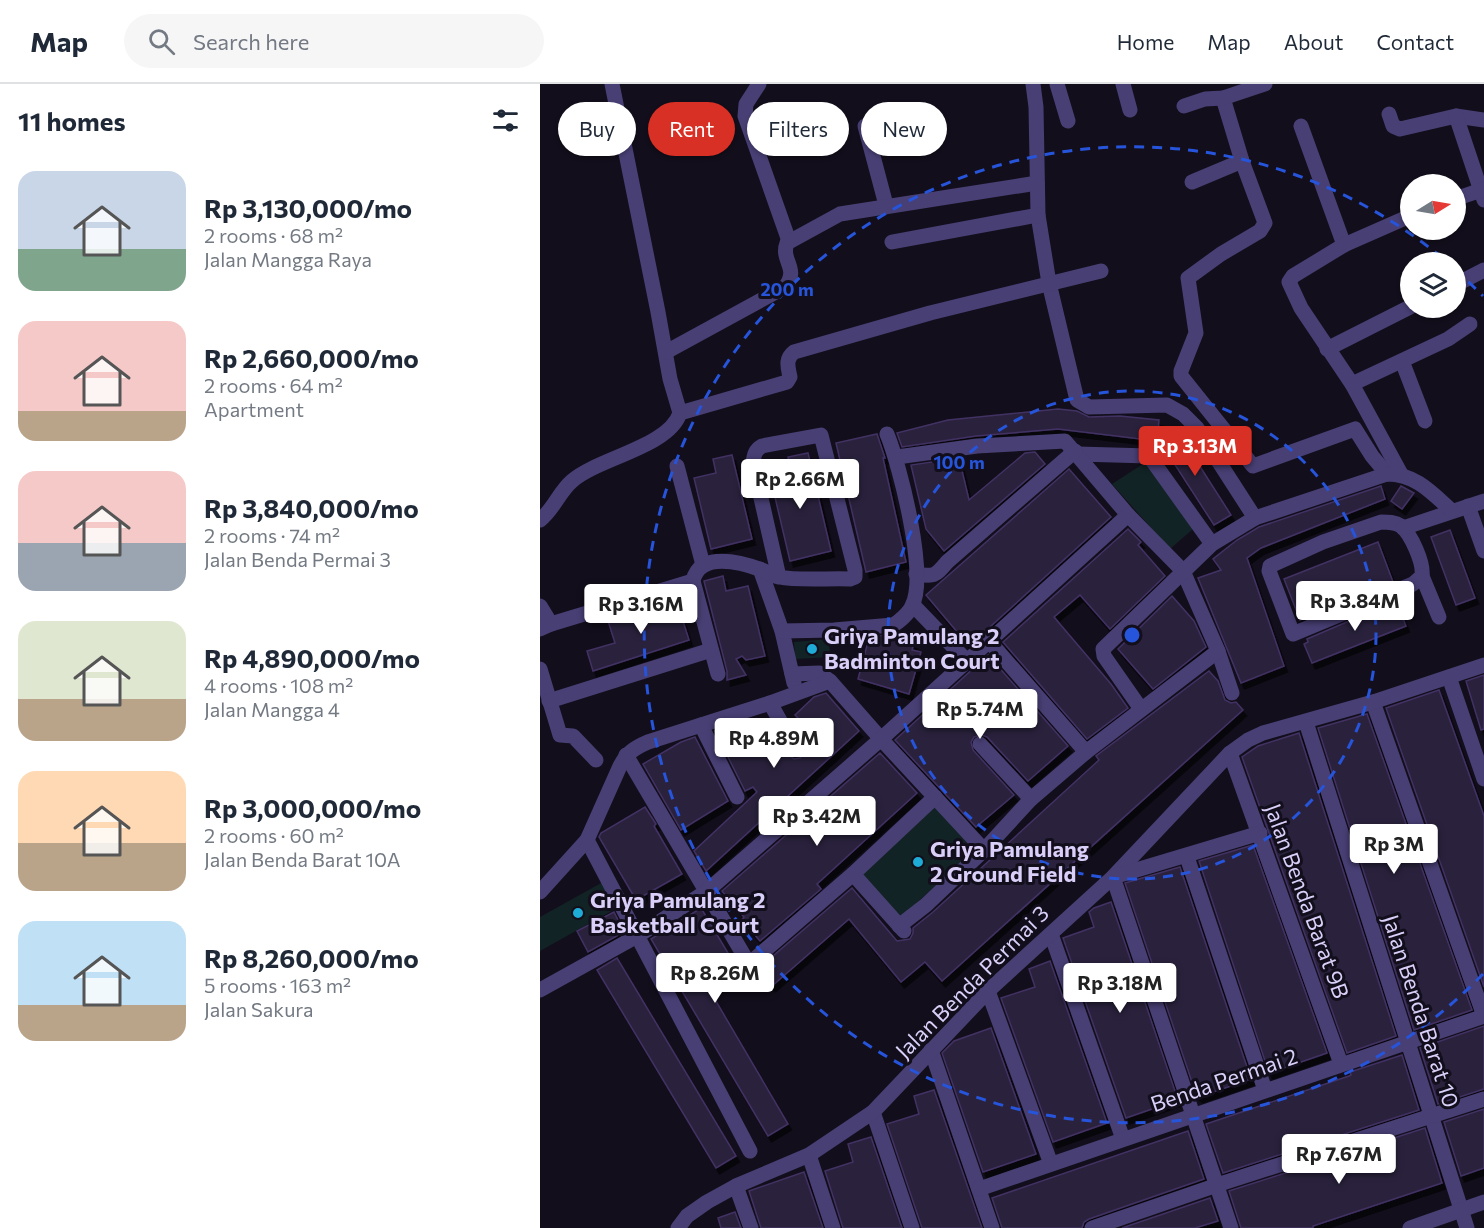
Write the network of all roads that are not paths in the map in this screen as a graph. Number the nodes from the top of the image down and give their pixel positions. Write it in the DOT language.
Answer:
graph roads {
  1 [pos="612,84"];
  2 [pos="759,84"];
  3 [pos="1033,84"];
  4 [pos="1057,84"];
  5 [pos="1123,84"];
  6 [pos="1258,85"];
  7 [pos="1222,98"];
  8 [pos="1184,106"];
  9 [pos="1130,110"];
  10 [pos="1389,114"];
  11 [pos="1456,116"];
  12 [pos="1484,120"];
  13 [pos="1068,121"];
  14 [pos="1301,126"];
  15 [pos="873,156"];
  16 [pos="1242,161"];
  17 [pos="1192,182"];
  18 [pos="1037,183"];
  19 [pos="1483,193"];
  20 [pos="1466,197"];
  21 [pos="886,205"];
  22 [pos="1038,215"];
  23 [pos="1400,220"];
  24 [pos="789,241"];
  25 [pos="892,242"];
  26 [pos="1344,245"];
  27 [pos="1484,270"];
  28 [pos="1101,271"];
  29 [pos="1466,279"];
  30 [pos="1049,283"];
  31 [pos="1400,312"];
  32 [pos="1470,324"];
  33 [pos="1327,349"];
  34 [pos="666,352"];
  35 [pos="1402,361"];
  36 [pos="1352,384"];
  37 [pos="680,413"];
  38 [pos="1425,421"];
  39 [pos="887,434"];
  40 [pos="1077,453"];
  41 [pos="897,457"];
  42 [pos="677,466"];
  43 [pos="1394,474"];
  44 [pos="1484,501"];
  45 [pos="1468,506"];
  46 [pos="1452,511"];
  47 [pos="1128,514"];
  48 [pos="1255,518"];
  49 [pos="540,520"];
  50 [pos="1403,528"];
  51 [pos="1212,544"];
  52 [pos="1484,551"];
  53 [pos="703,565"];
  54 [pos="760,569"];
  55 [pos="1183,571"];
  56 [pos="916,574"];
  57 [pos="1422,576"];
  58 [pos="779,577"];
  59 [pos="693,581"];
  60 [pos="540,606"];
  61 [pos="913,606"];
  62 [pos="1439,617"];
  63 [pos="545,626"];
  64 [pos="782,632"];
  65 [pos="988,640"];
  66 [pos="711,650"];
  67 [pos="1218,651"];
  68 [pos="966,660"];
  69 [pos="1484,665"];
  70 [pos="540,669"];
  71 [pos="792,674"];
  72 [pos="718,675"];
  73 [pos="1449,676"];
  74 [pos="830,681"];
  75 [pos="1232,693"];
  76 [pos="796,694"];
  77 [pos="549,700"];
  78 [pos="1373,702"];
  79 [pos="770,703"];
  80 [pos="1141,709"];
  81 [pos="1306,722"];
  82 [pos="701,725"];
  83 [pos="881,739"];
  84 [pos="980,744"];
  85 [pos="796,749"];
  86 [pos="1086,752"];
  87 [pos="1230,753"];
  88 [pos="626,755"];
  89 [pos="596,760"];
  90 [pos="1484,779"];
  91 [pos="737,797"];
  92 [pos="935,797"];
  93 [pos="1031,799"];
  94 [pos="1260,833"];
  95 [pos="587,840"];
  96 [pos="984,850"];
  97 [pos="1187,857"];
  98 [pos="853,874"];
  99 [pos="1113,878"];
  100 [pos="707,891"];
  101 [pos="540,892"];
  102 [pos="1051,934"];
  103 [pos="639,935"];
  104 [pos="542,984"];
  105 [pos="988,991"];
  106 [pos="1484,1016"];
  107 [pos="1407,1042"];
  108 [pos="932,1050"];
  109 [pos="1341,1064"];
  110 [pos="1265,1090"];
  111 [pos="1484,1099"];
  112 [pos="873,1112"];
  113 [pos="1193,1115"];
  114 [pos="1431,1117"];
  115 [pos="1123,1139"];
  116 [pos="750,1151"];
  117 [pos="809,1155"];
  118 [pos="1051,1164"];
  119 [pos="1217,1185"];
  120 [pos="736,1186"];
  121 [pos="979,1189"];
  122 [pos="1484,1202"];
  123 [pos="1461,1210"];
  124 [pos="678,1228"];
  125 [pos="751,1228"];
  126 [pos="833,1228"];
  127 [pos="912,1228"];
  128 [pos="992,1228"];
  129 [pos="1092,1228"];
  130 [pos="1231,1228"];
  131 [pos="1410,1228"];
  132 [pos="1467,1228"];
  1 -- 34 [label="street"];
  2 -- 24 [label="street"];
  3 -- 18 [label="street"];
  4 -- 13 [label="street"];
  5 -- 9 [label="street"];
  6 -- 7 [label="street"];
  7 -- 8 [label="street"];
  7 -- 16 [label="street"];
  10 -- 11 [label="street"];
  11 -- 12 [label="street"];
  11 -- 19 [label="street"];
  14 -- 26 [label="street"];
  15 -- 21 [label="street"];
  16 -- 17 [label="street"];
  16 -- 43 [label="street"];
  18 -- 21 [label="street"];
  18 -- 22 [label="street"];
  19 -- 20 [label="street"];
  21 -- 24 [label="street"];
  22 -- 25 [label="street"];
  22 -- 30 [label="street"];
  23 -- 26 [label="street"];
  24 -- 34 [label="street"];
  26 -- 33 [label="street"];
  27 -- 29 [label="street"];
  28 -- 30 [label="street"];
  30 -- 37 [label="street"];
  30 -- 48 [label="street"];
  31 -- 33 [label="street"];
  32 -- 35 [label="street"];
  33 -- 36 [label="street"];
  34 -- 37 [label="street"];
  35 -- 36 [label="street"];
  35 -- 38 [label="street"];
  36 -- 43 [label="street"];
  37 -- 49 [label="street"];
  39 -- 41 [label="street"];
  40 -- 41 [label="street"];
  40 -- 47 [label="street"];
  40 -- 51 [label="street"];
  40 -- 56 [label="street"];
  41 -- 56 [label="street"];
  42 -- 53 [label="street"];
  43 -- 46 [label="street"];
  43 -- 48 [label="street"];
  44 -- 45 [label="street"];
  45 -- 46 [label="street"];
  45 -- 52 [label="street"];
  46 -- 50 [label="street"];
  47 -- 55 [label="street"];
  47 -- 65 [label="street"];
  48 -- 51 [label="street"];
  50 -- 57 [label="street"];
  50 -- 57 [label="street"];
  51 -- 55 [label="street"];
  53 -- 54 [label="street"];
  53 -- 59 [label="street"];
  54 -- 58 [label="street"];
  54 -- 64 [label="street"];
  55 -- 67 [label="street"];
  55 -- 80 [label="street"];
  56 -- 61 [label="street"];
  57 -- 62 [label="street"];
  58 -- 58 [label="street"];
  59 -- 63 [label="street"];
  59 -- 66 [label="street"];
  60 -- 63 [label="street"];
  61 -- 64 [label="street"];
  61 -- 68 [label="street"];
  64 -- 71 [label="street"];
  65 -- 68 [label="street"];
  65 -- 86 [label="street"];
  66 -- 72 [label="street"];
  66 -- 77 [label="street"];
  67 -- 75 [label="street"];
  67 -- 80 [label="street"];
  68 -- 83 [label="street"];
  69 -- 73 [label="street, Jalan Benda Permai 3"];
  70 -- 77 [label="street"];
  71 -- 74 [label="street"];
  71 -- 76 [label="street"];
  73 -- 78 [label="street, Jalan Benda Permai 3"];
  73 -- 90 [label="street"];
  74 -- 76 [label="street"];
  74 -- 83 [label="street"];
  76 -- 79 [label="street"];
  77 -- 89 [label="street"];
  78 -- 81 [label="street, Jalan Benda Permai 3"];
  78 -- 106 [label="street"];
  79 -- 82 [label="street"];
  79 -- 85 [label="street"];
  80 -- 86 [label="street"];
  81 -- 87 [label="street, Jalan Benda Permai 3"];
  81 -- 107 [label="street, Jalan Benda Barat 10"];
  82 -- 88 [label="street"];
  82 -- 91 [label="street"];
  83 -- 92 [label="street"];
  83 -- 100 [label="street"];
  84 -- 93 [label="street"];
  86 -- 93 [label="street"];
  87 -- 94 [label="street, Jalan Benda Barat 9B"];
  87 -- 99 [label="street, Jalan Benda Permai 3"];
  88 -- 95 [label="street"];
  88 -- 100 [label="street"];
  92 -- 96 [label="street"];
  92 -- 98 [label="street"];
  93 -- 96 [label="street"];
  94 -- 97 [label="street"];
  94 -- 109 [label="street, Jalan Benda Barat 9B"];
  95 -- 101 [label="street"];
  95 -- 103 [label="street"];
  96 -- 98 [label="street"];
  97 -- 99 [label="street"];
  97 -- 110 [label="street"];
  98 -- 100 [label="street"];
  99 -- 102 [label="street, Jalan Benda Permai 3"];
  99 -- 113 [label="street"];
  100 -- 103 [label="street"];
  102 -- 105 [label="street, Jalan Benda Permai 3"];
  102 -- 115 [label="street"];
  103 -- 104 [label="street"];
  103 -- 116 [label="street"];
  105 -- 108 [label="street, Jalan Benda Permai 3"];
  105 -- 118 [label="street"];
  106 -- 107 [label="street, Benda Permai 2"];
  107 -- 109 [label="street, Benda Permai 2"];
  107 -- 114 [label="street, Jalan Benda Barat 10"];
  108 -- 112 [label="street, Jalan Benda Permai 3"];
  108 -- 121 [label="street"];
  109 -- 110 [label="street, Benda Permai 2"];
  110 -- 113 [label="street, Benda Permai 2"];
  111 -- 114 [label="street"];
  112 -- 117 [label="street, Jalan Benda Permai 3"];
  112 -- 127 [label="street"];
  113 -- 115 [label="street, Benda Permai 2"];
  113 -- 119 [label="street"];
  114 -- 119 [label="street"];
  114 -- 123 [label="street, Jalan Benda Barat 10"];
  115 -- 118 [label="street, Benda Permai 2"];
  117 -- 120 [label="street, Jalan Benda Permai 3"];
  117 -- 126 [label="street"];
  118 -- 121 [label="street, Benda Permai 2"];
  119 -- 129 [label="street"];
  119 -- 130 [label="street"];
  120 -- 124 [label="street, Jalan Benda Permai 3"];
  120 -- 125 [label="street"];
  121 -- 128 [label="street"];
  122 -- 123 [label="street"];
  123 -- 131 [label="street"];
  123 -- 132 [label="street, Jalan Benda Barat 10"];
}
